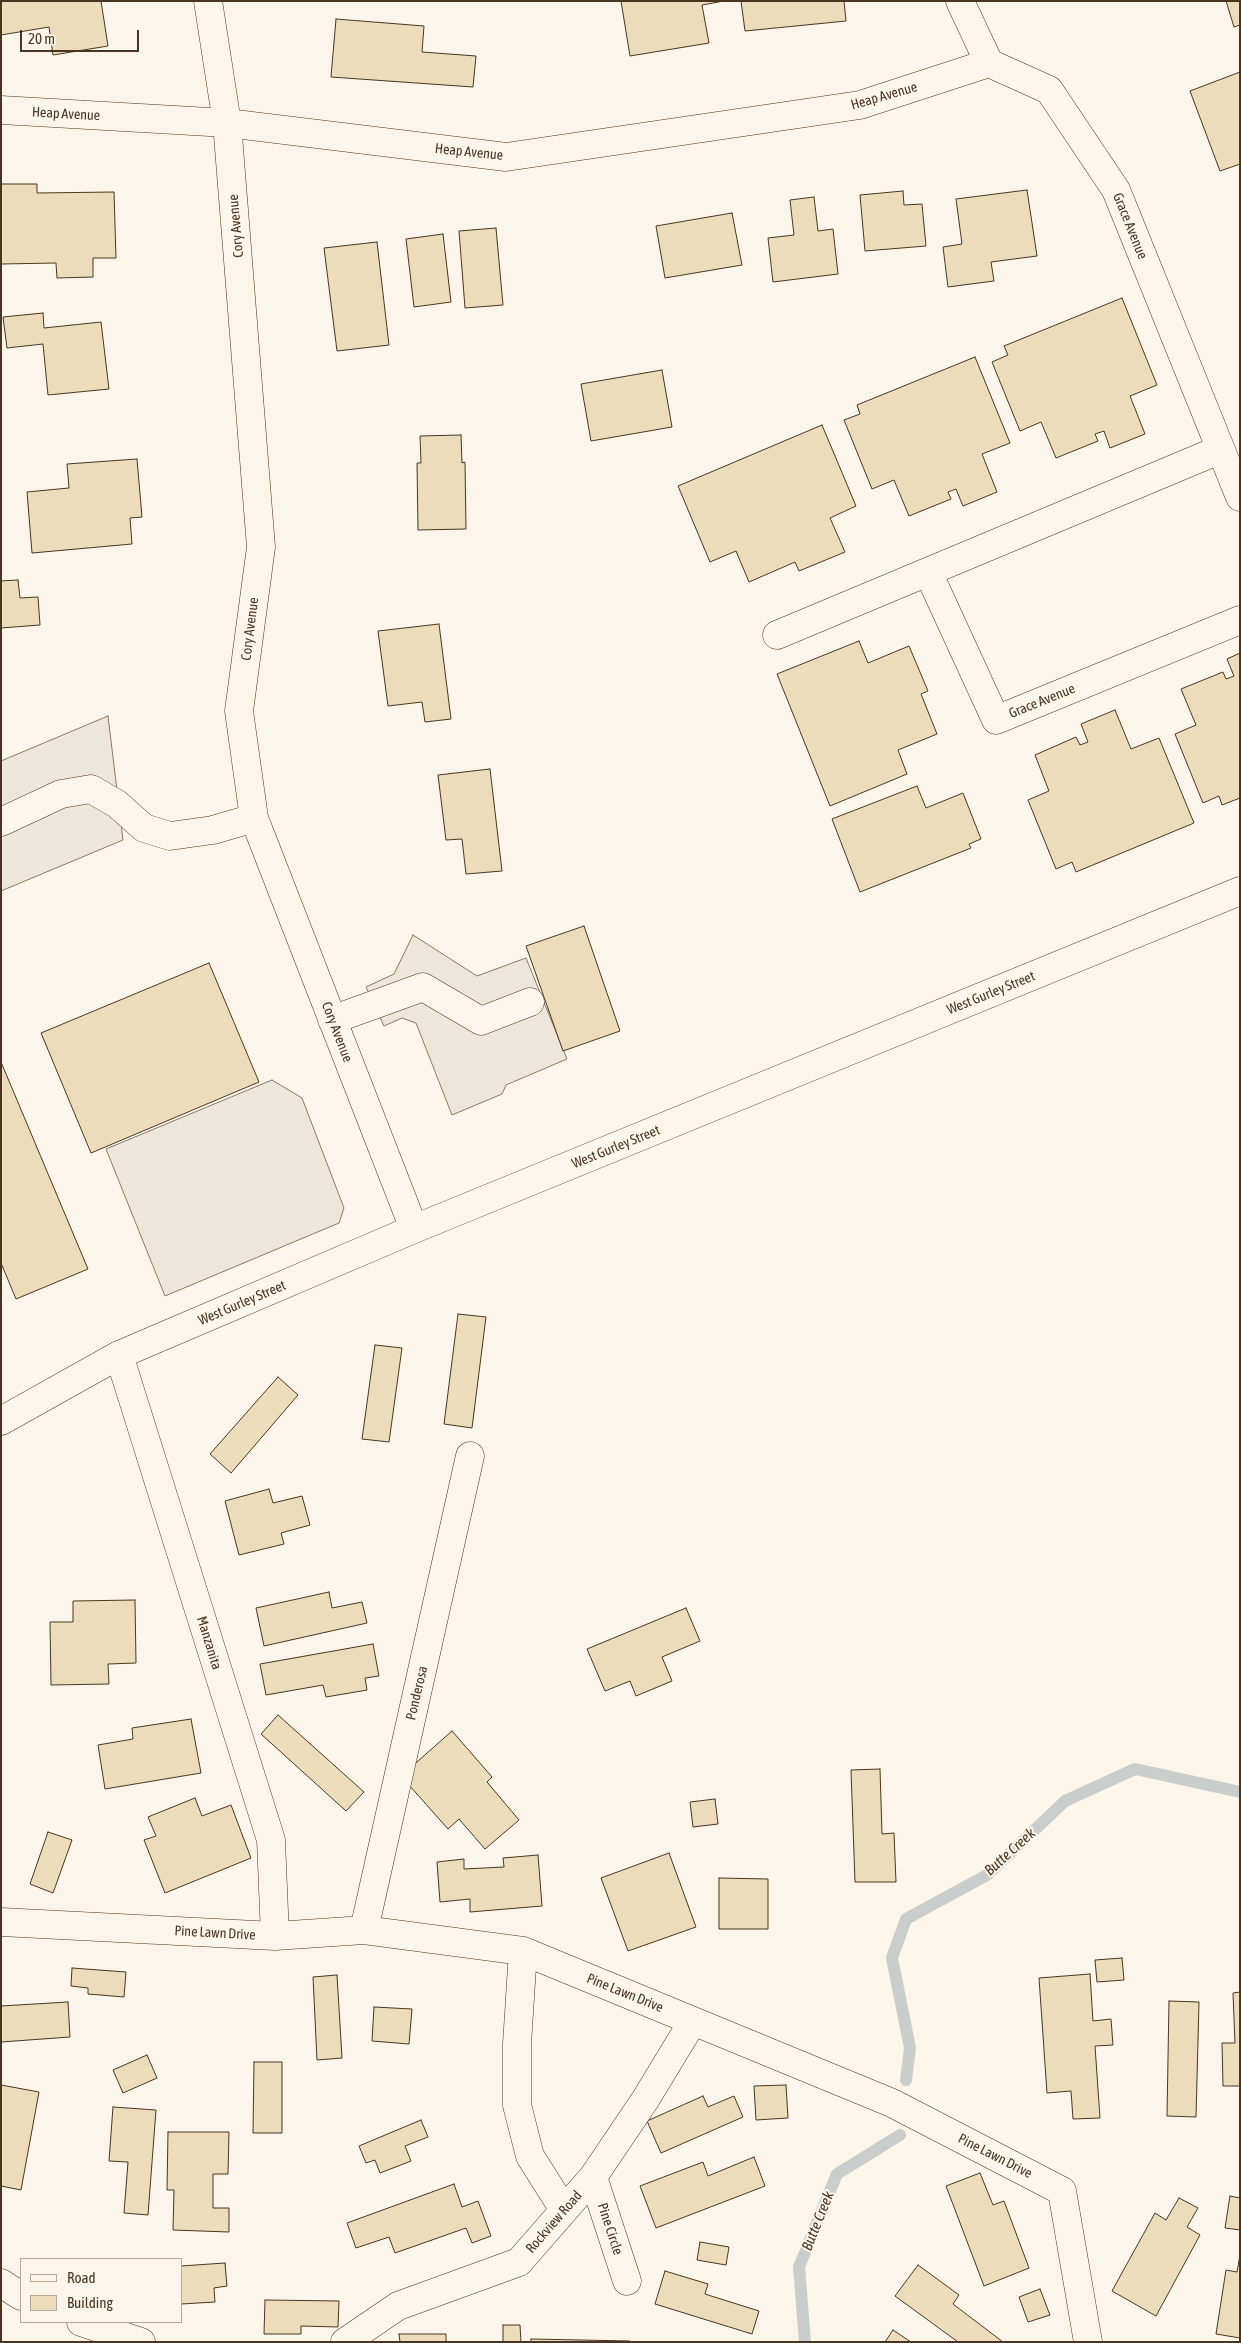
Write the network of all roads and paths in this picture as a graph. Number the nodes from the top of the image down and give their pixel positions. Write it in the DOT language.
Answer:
graph roads {
  1 [pos="208,1"];
  2 [pos="960,1"];
  3 [pos="989,63"];
  4 [pos="1,110"];
  5 [pos="227,123"];
  6 [pos="1219,450"];
  7 [pos="1240,497"];
  8 [pos="928,572"];
  9 [pos="1240,620"];
  10 [pos="777,635"];
  11 [pos="254,818"];
  12 [pos="1,822"];
  13 [pos="1240,891"];
  14 [pos="530,1002"];
  15 [pos="332,1020"];
  16 [pos="414,1229"];
  17 [pos="119,1355"];
  18 [pos="1,1421"];
  19 [pos="470,1456"];
  20 [pos="1,1922"];
  21 [pos="364,1930"];
  22 [pos="275,1936"];
  23 [pos="523,1951"];
  24 [pos="693,2021"];
  25 [pos="593,2177"];
  26 [pos="564,2210"];
  27 [pos="627,2281"];
  28 [pos="1,2283"];
  29 [pos="20,2295"];
  30 [pos="84,2323"];
  31 [pos="141,2342"];
  32 [pos="345,2342"];
  33 [pos="1088,2342"];
  1 -- 5 [label="street, Cory Avenue"];
  2 -- 3 [label="street"];
  3 -- 5 [label="street, Heap Avenue"];
  3 -- 6 [label="street, Grace Avenue"];
  4 -- 5 [label="street, Heap Avenue"];
  5 -- 11 [label="street, Cory Avenue"];
  6 -- 7 [label="street, Grace Avenue"];
  6 -- 8 [label="street"];
  8 -- 9 [label="street, Grace Avenue"];
  8 -- 10 [label="street"];
  11 -- 12 [label="street"];
  11 -- 15 [label="street, Cory Avenue"];
  13 -- 16 [label="street, West Gurley Street"];
  14 -- 15 [label="street"];
  15 -- 16 [label="street, Cory Avenue"];
  16 -- 17 [label="street, West Gurley Street"];
  17 -- 18 [label="street, West Gurley Street"];
  17 -- 22 [label="street, Manzanita"];
  19 -- 21 [label="street, Ponderosa"];
  20 -- 22 [label="street, Pine Lawn Drive"];
  21 -- 22 [label="street, Pine Lawn Drive"];
  21 -- 23 [label="street, Pine Lawn Drive"];
  23 -- 24 [label="street, Pine Lawn Drive"];
  23 -- 26 [label="street"];
  24 -- 25 [label="street, Rockview Road"];
  24 -- 33 [label="street, Pine Lawn Drive"];
  25 -- 26 [label="street, Rockview Road"];
  25 -- 27 [label="street, Pine Circle"];
  26 -- 32 [label="street, Rockview Road"];
  28 -- 29 [label="street"];
  30 -- 31 [label="street"];
}
